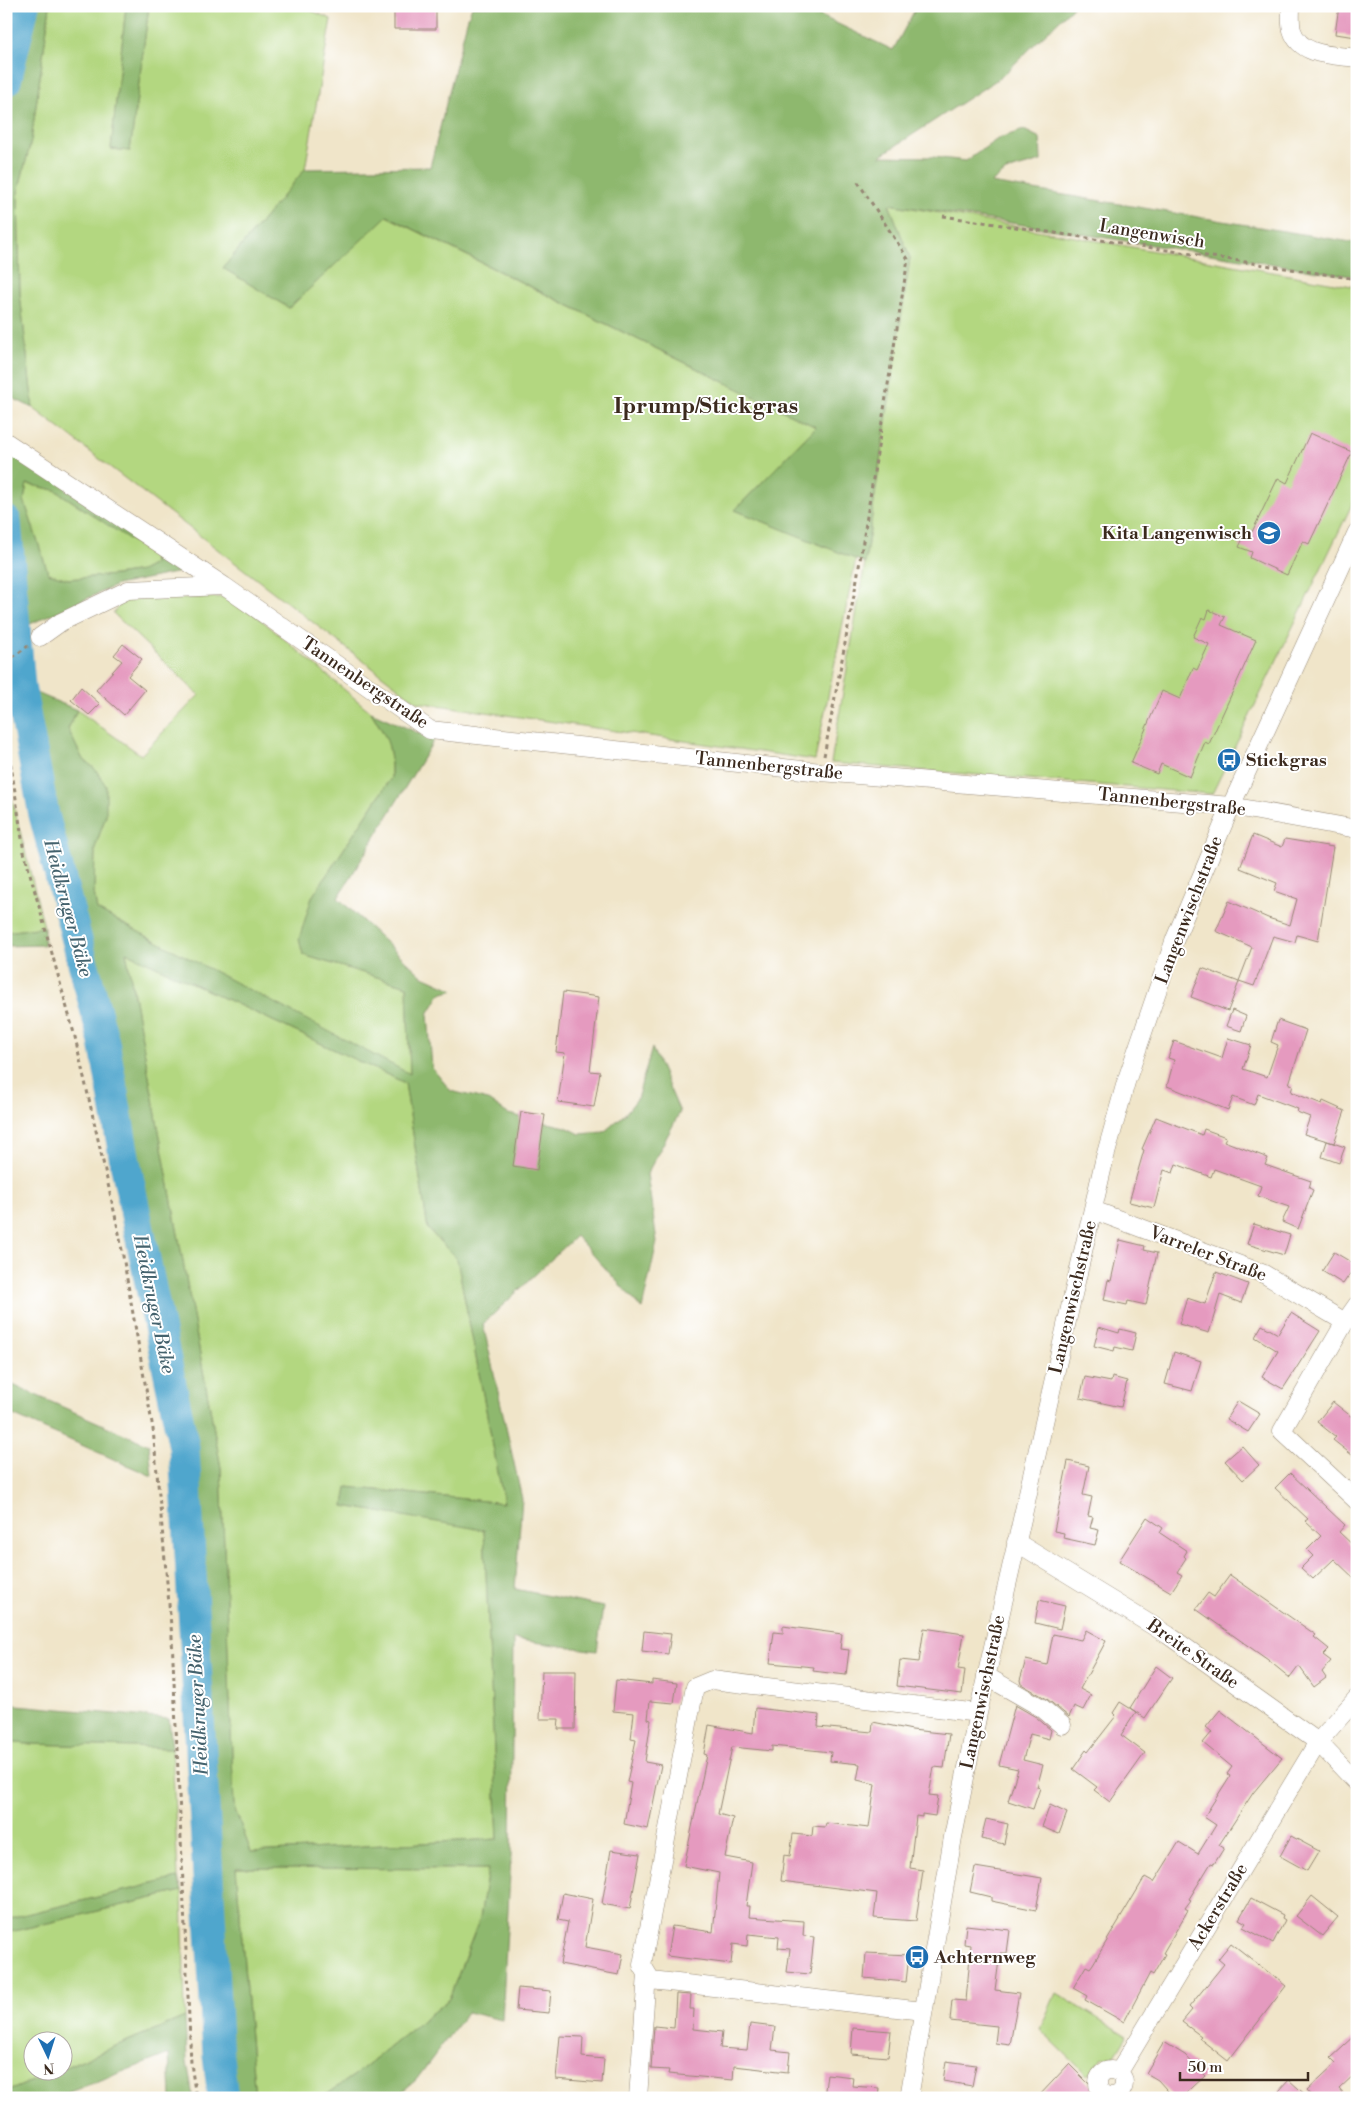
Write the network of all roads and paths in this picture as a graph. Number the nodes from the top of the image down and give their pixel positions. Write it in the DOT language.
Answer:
graph roads {
  1 [pos="1291,6"];
  2 [pos="1357,58"];
  3 [pos="856,179"];
  4 [pos="943,216"];
  5 [pos="1357,280"];
  6 [pos="6,442"];
  7 [pos="1357,532"];
  8 [pos="224,586"];
  9 [pos="40,637"];
  10 [pos="6,662"];
  11 [pos="6,732"];
  12 [pos="821,772"];
  13 [pos="1231,806"];
  14 [pos="1357,829"];
  15 [pos="1093,1210"];
  16 [pos="1357,1305"];
  17 [pos="1344,1322"];
  18 [pos="1357,1501"];
  19 [pos="1016,1542"];
  20 [pos="986,1676"];
  21 [pos="1357,1698"];
  22 [pos="978,1714"];
  23 [pos="1062,1725"];
  24 [pos="1318,1742"];
  25 [pos="1357,1783"];
  26 [pos="647,1974"];
  27 [pos="923,2011"];
  28 [pos="1119,2072"];
  29 [pos="1123,2095"];
  30 [pos="196,2098"];
  31 [pos="638,2098"];
  32 [pos="909,2098"];
  1 -- 2 [label="street"];
  3 -- 12 [label="path"];
  4 -- 5 [label="path, Langenwisch"];
  6 -- 8 [label="street, Tannenbergstraße"];
  7 -- 13 [label="street, Langenwischstraße"];
  8 -- 9 [label="street"];
  8 -- 12 [label="street, Tannenbergstraße"];
  9 -- 10 [label="path"];
  11 -- 30 [label="path"];
  12 -- 13 [label="street, Tannenbergstraße"];
  13 -- 14 [label="street, Tannenbergstraße"];
  13 -- 15 [label="street, Langenwischstraße"];
  15 -- 17 [label="street, Varreler Straße"];
  15 -- 19 [label="street, Langenwischstraße"];
  16 -- 17 [label="street"];
  17 -- 18 [label="street"];
  19 -- 20 [label="street, Langenwischstraße"];
  19 -- 24 [label="street, Breite Straße"];
  20 -- 22 [label="street, Langenwischstraße"];
  20 -- 23 [label="street"];
  21 -- 24 [label="street, Ackerstraße"];
  22 -- 26 [label="street"];
  22 -- 27 [label="street, Langenwischstraße"];
  24 -- 25 [label="street, Breite Straße"];
  24 -- 28 [label="street, Ackerstraße"];
  26 -- 27 [label="street"];
  26 -- 31 [label="street"];
  27 -- 32 [label="street, Langenwischstraße"];
  28 -- 29 [label="street"];
  28 -- 29 [label="street"];
}
